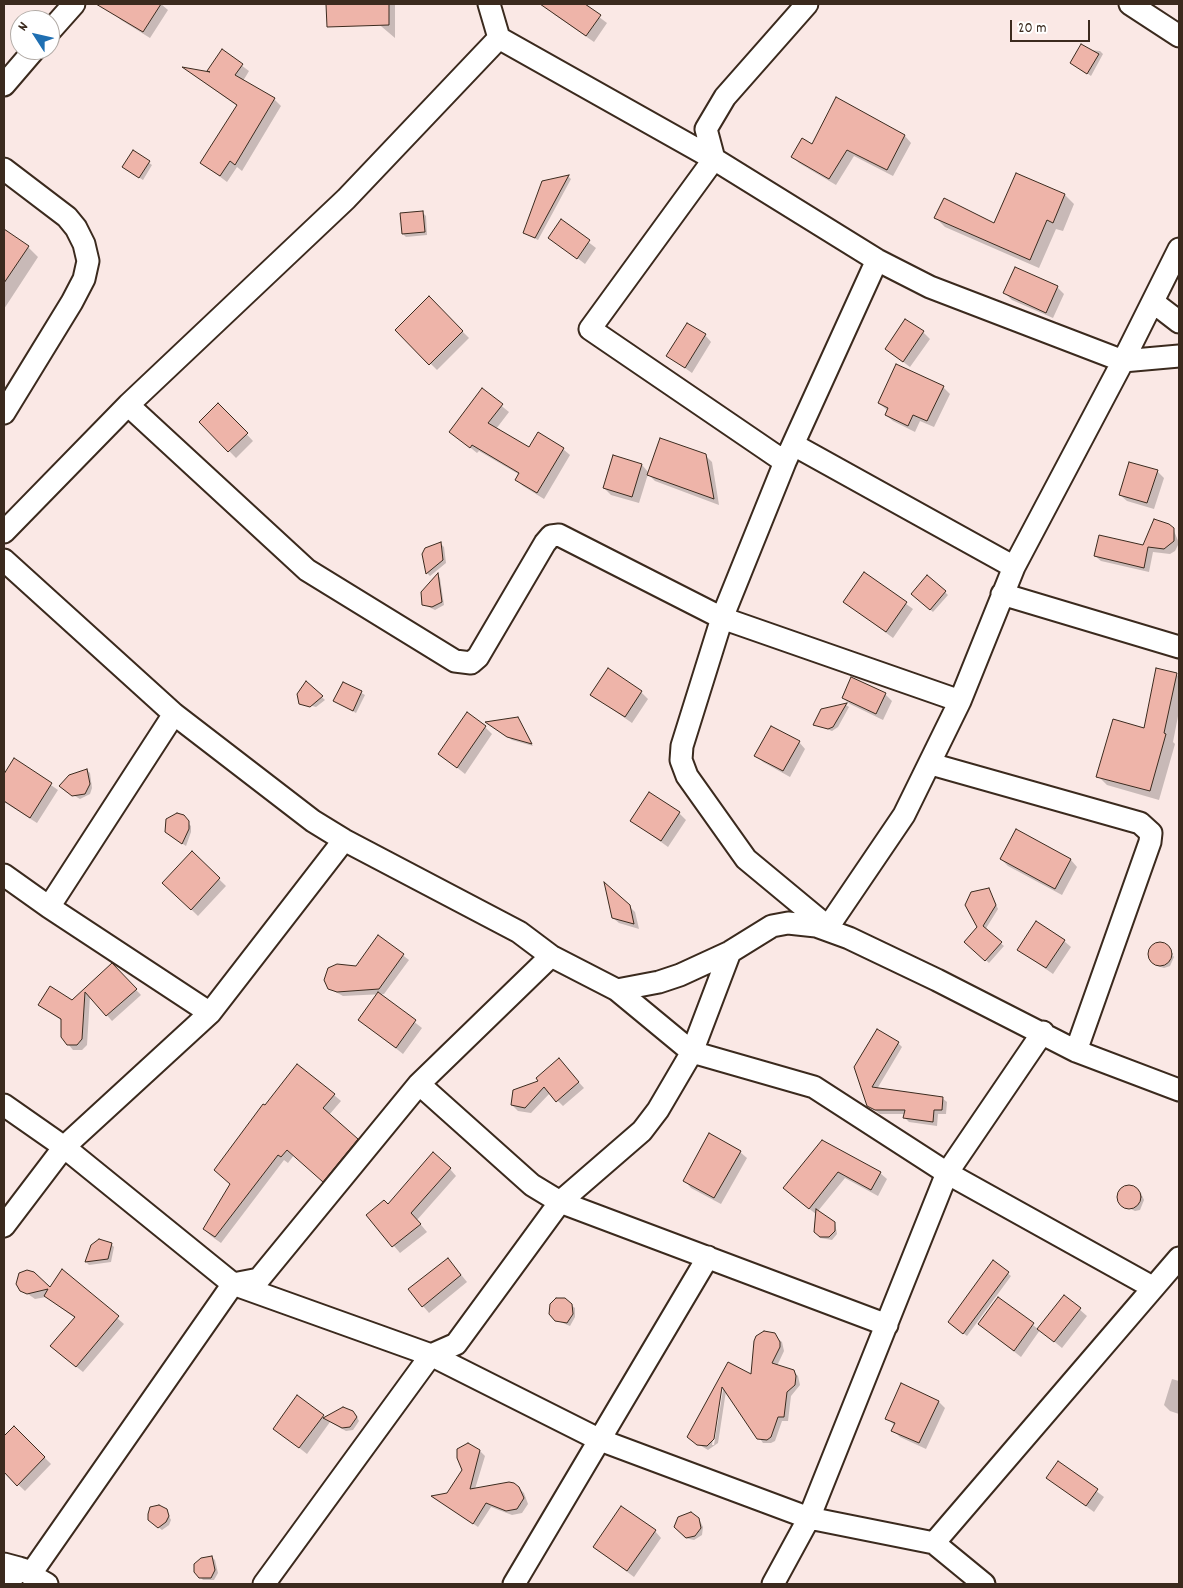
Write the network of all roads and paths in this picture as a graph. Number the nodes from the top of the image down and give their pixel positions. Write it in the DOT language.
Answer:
graph roads {
  1 [pos="74,4"];
  2 [pos="489,4"];
  3 [pos="807,4"];
  4 [pos="1130,4"];
  5 [pos="60,20"];
  6 [pos="1179,36"];
  7 [pos="499,38"];
  8 [pos="25,60"];
  9 [pos="4,85"];
  10 [pos="714,159"];
  11 [pos="4,169"];
  12 [pos="1179,249"];
  13 [pos="877,260"];
  14 [pos="1153,302"];
  15 [pos="1179,322"];
  16 [pos="1179,356"];
  17 [pos="1123,361"];
  18 [pos="128,405"];
  19 [pos="4,412"];
  20 [pos="789,454"];
  21 [pos="4,532"];
  22 [pos="4,560"];
  23 [pos="1014,567"];
  24 [pos="1002,594"];
  25 [pos="722,618"];
  26 [pos="1179,647"];
  27 [pos="960,701"];
  28 [pos="174,714"];
  29 [pos="931,764"];
  30 [pos="344,840"];
  31 [pos="4,875"];
  32 [pos="49,908"];
  33 [pos="822,926"];
  34 [pos="730,952"];
  35 [pos="551,956"];
  36 [pos="617,990"];
  37 [pos="210,1014"];
  38 [pos="1043,1032"];
  39 [pos="1076,1050"];
  40 [pos="692,1052"];
  41 [pos="419,1084"];
  42 [pos="1179,1090"];
  43 [pos="4,1105"];
  44 [pos="64,1147"];
  45 [pos="947,1173"];
  46 [pos="560,1202"];
  47 [pos="4,1226"];
  48 [pos="708,1258"];
  49 [pos="1179,1258"];
  50 [pos="232,1284"];
  51 [pos="1152,1287"];
  52 [pos="887,1324"];
  53 [pos="431,1355"];
  54 [pos="600,1440"];
  55 [pos="809,1518"];
  56 [pos="934,1543"];
  57 [pos="10,1572"];
  58 [pos="47,1584"];
  59 [pos="264,1584"];
  60 [pos="514,1584"];
  61 [pos="773,1584"];
  62 [pos="984,1584"];
  1 -- 5 [label="street"];
  2 -- 7 [label="street"];
  3 -- 10 [label="street"];
  4 -- 6 [label="street"];
  7 -- 10 [label="street"];
  7 -- 18 [label="street"];
  8 -- 9 [label="street"];
  10 -- 13 [label="street"];
  10 -- 20 [label="street"];
  11 -- 19 [label="street"];
  12 -- 14 [label="street"];
  13 -- 17 [label="street"];
  13 -- 20 [label="street"];
  14 -- 15 [label="street"];
  14 -- 17 [label="street"];
  16 -- 17 [label="street"];
  17 -- 23 [label="street"];
  18 -- 21 [label="street"];
  18 -- 25 [label="street"];
  20 -- 23 [label="street"];
  20 -- 25 [label="street"];
  22 -- 28 [label="street"];
  23 -- 24 [label="street"];
  24 -- 26 [label="street"];
  24 -- 27 [label="street"];
  25 -- 27 [label="street"];
  25 -- 33 [label="street"];
  27 -- 29 [label="street"];
  28 -- 30 [label="street"];
  28 -- 32 [label="street"];
  29 -- 33 [label="street"];
  29 -- 39 [label="street"];
  30 -- 35 [label="street"];
  30 -- 37 [label="street"];
  31 -- 32 [label="street"];
  32 -- 37 [label="street"];
  33 -- 34 [label="street"];
  33 -- 38 [label="street"];
  34 -- 36 [label="street"];
  34 -- 40 [label="street"];
  35 -- 36 [label="street"];
  35 -- 41 [label="street"];
  36 -- 40 [label="street"];
  37 -- 44 [label="street"];
  38 -- 39 [label="street"];
  38 -- 45 [label="street"];
  39 -- 42 [label="street"];
  40 -- 45 [label="street"];
  40 -- 46 [label="street"];
  41 -- 46 [label="street"];
  41 -- 50 [label="street"];
  43 -- 44 [label="street"];
  44 -- 47 [label="street"];
  44 -- 50 [label="street"];
  45 -- 51 [label="street"];
  45 -- 52 [label="street"];
  46 -- 48 [label="street"];
  46 -- 53 [label="street"];
  48 -- 52 [label="street"];
  48 -- 54 [label="street"];
  49 -- 51 [label="street"];
  50 -- 53 [label="street"];
  50 -- 57 [label="street"];
  51 -- 56 [label="street"];
  52 -- 55 [label="street"];
  53 -- 54 [label="street"];
  53 -- 59 [label="street"];
  54 -- 55 [label="street"];
  54 -- 60 [label="street"];
  55 -- 56 [label="street"];
  55 -- 61 [label="street"];
  56 -- 62 [label="street"];
  57 -- 58 [label="street"];
}
